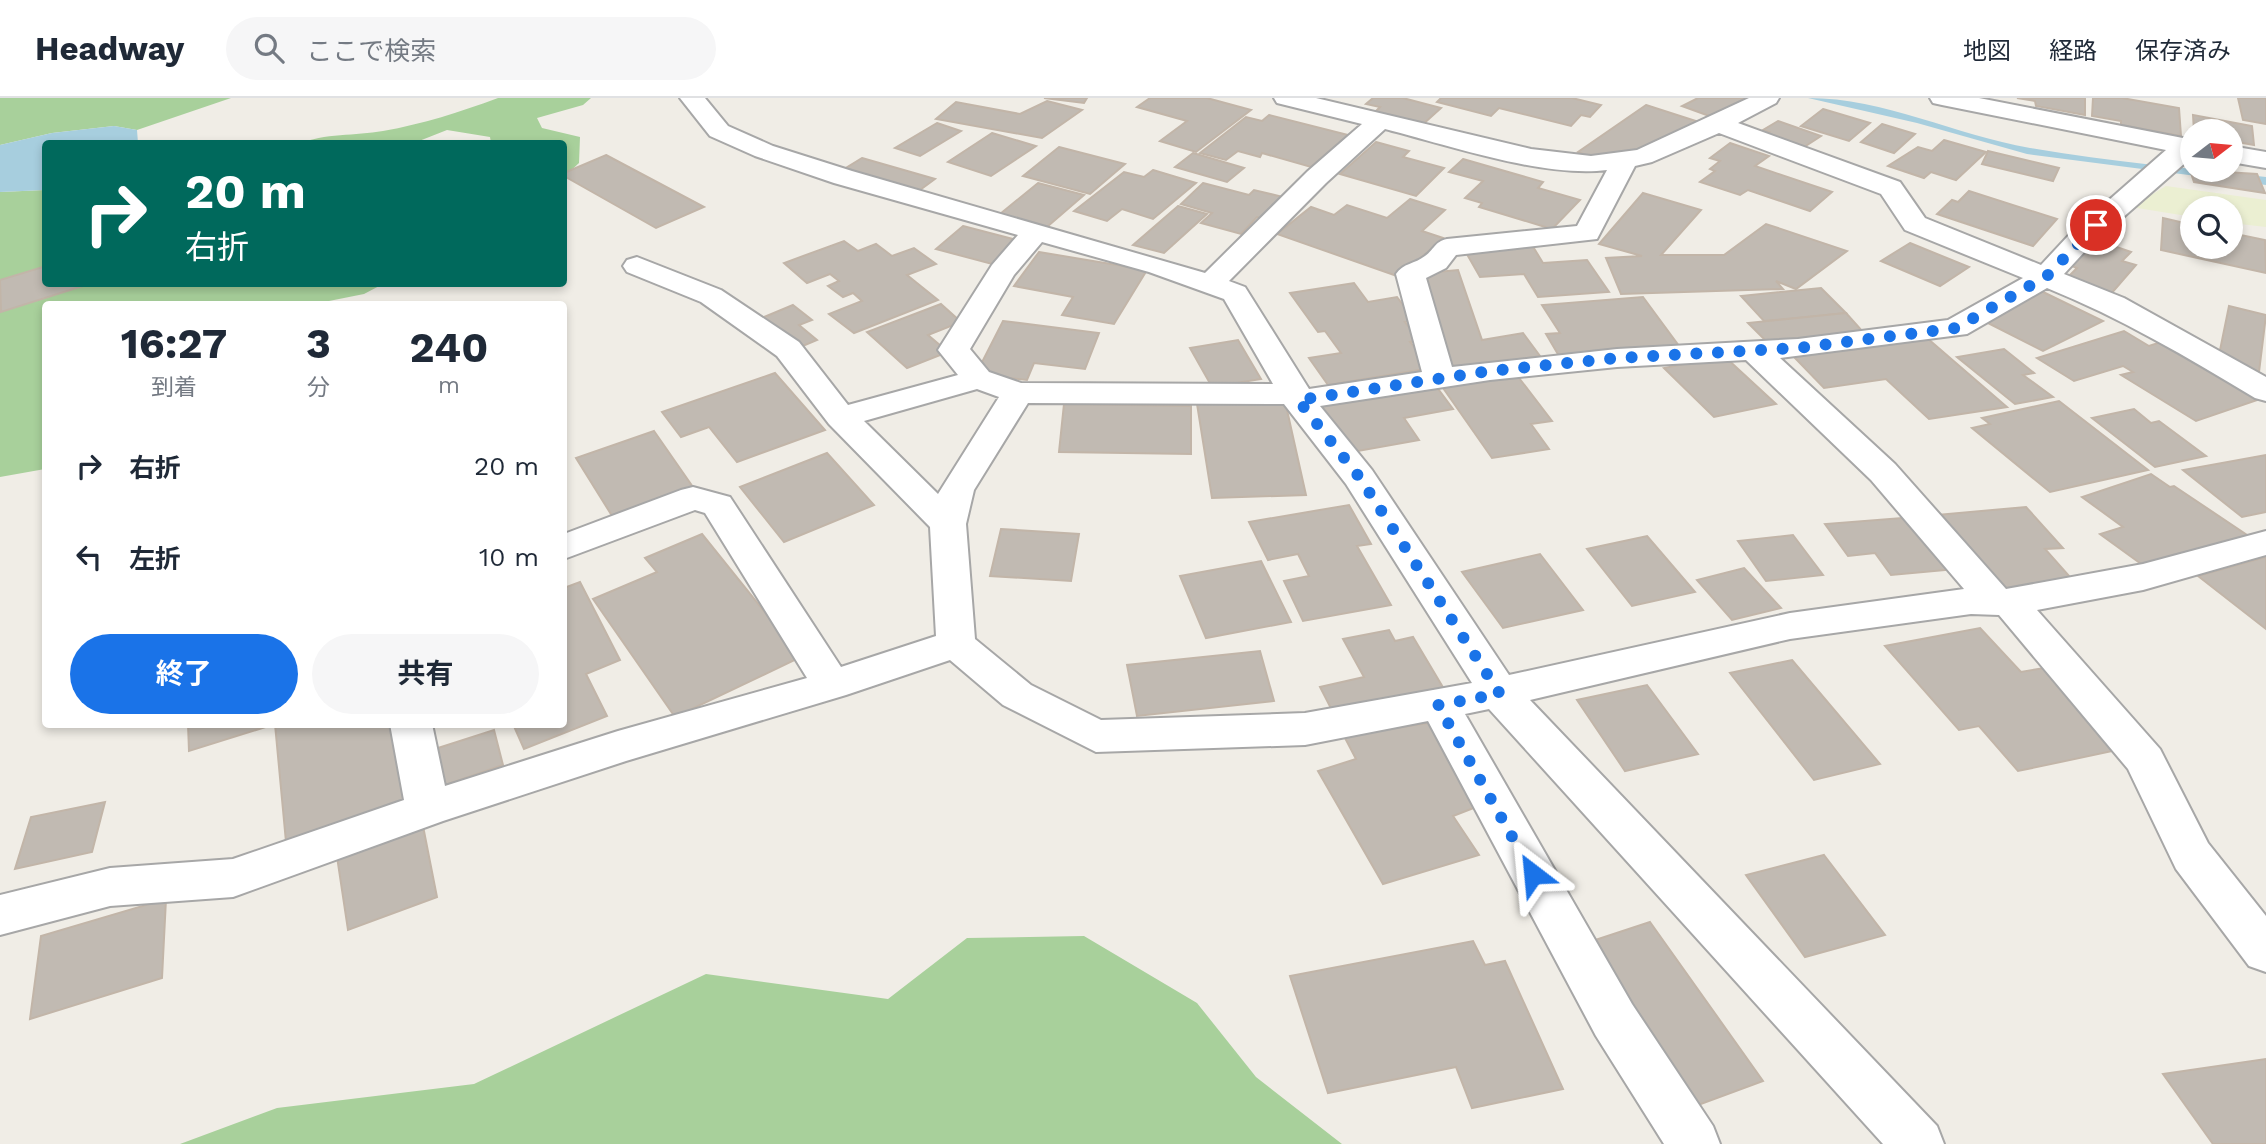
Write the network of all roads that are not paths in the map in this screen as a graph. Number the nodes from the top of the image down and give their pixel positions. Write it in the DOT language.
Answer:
graph roads {
  1 [pos="692,98"];
  2 [pos="1286,98"];
  3 [pos="1767,98"];
  4 [pos="1942,98"];
  5 [pos="1378,122"];
  6 [pos="1718,124"];
  7 [pos="2244,156"];
  8 [pos="2175,157"];
  9 [pos="1626,159"];
  10 [pos="2266,160"];
  11 [pos="1036,232"];
  12 [pos="637,265"];
  13 [pos="2047,276"];
  14 [pos="1209,285"];
  15 [pos="1754,351"];
  16 [pos="1439,377"];
  17 [pos="978,379"];
  18 [pos="2266,391"];
  19 [pos="1018,393"];
  20 [pos="1298,397"];
  21 [pos="841,417"];
  22 [pos="948,524"];
  23 [pos="2266,543"];
  24 [pos="567,546"];
  25 [pos="2001,601"];
  26 [pos="956,644"];
  27 [pos="832,685"];
  28 [pos="1500,694"];
  29 [pos="1438,705"];
  30 [pos="412,728"];
  31 [pos="428,809"];
  32 [pos="0,915"];
  33 [pos="2266,952"];
  34 [pos="1695,1144"];
  35 [pos="1918,1144"];
  1 -- 11 [label="street"];
  2 -- 5 [label="street"];
  3 -- 6 [label="street"];
  4 -- 8 [label="street"];
  5 -- 9 [label="street"];
  5 -- 14 [label="street"];
  6 -- 9 [label="street"];
  6 -- 13 [label="street"];
  7 -- 10 [label="street"];
  8 -- 13 [label="street"];
  9 -- 16 [label="street"];
  11 -- 14 [label="street"];
  11 -- 17 [label="street"];
  12 -- 21 [label="street"];
  13 -- 15 [label="street"];
  13 -- 18 [label="street"];
  14 -- 20 [label="street"];
  15 -- 16 [label="street"];
  15 -- 25 [label="street"];
  16 -- 20 [label="street"];
  17 -- 19 [label="street"];
  17 -- 21 [label="street"];
  19 -- 20 [label="street"];
  19 -- 22 [label="street"];
  20 -- 28 [label="street"];
  21 -- 22 [label="street"];
  22 -- 26 [label="street"];
  23 -- 25 [label="street"];
  24 -- 27 [label="street"];
  25 -- 28 [label="street"];
  25 -- 33 [label="street"];
  26 -- 27 [label="street"];
  26 -- 29 [label="street"];
  27 -- 31 [label="street"];
  28 -- 29 [label="street"];
  28 -- 35 [label="street"];
  29 -- 34 [label="street"];
  30 -- 31 [label="street"];
  31 -- 32 [label="street"];
}
